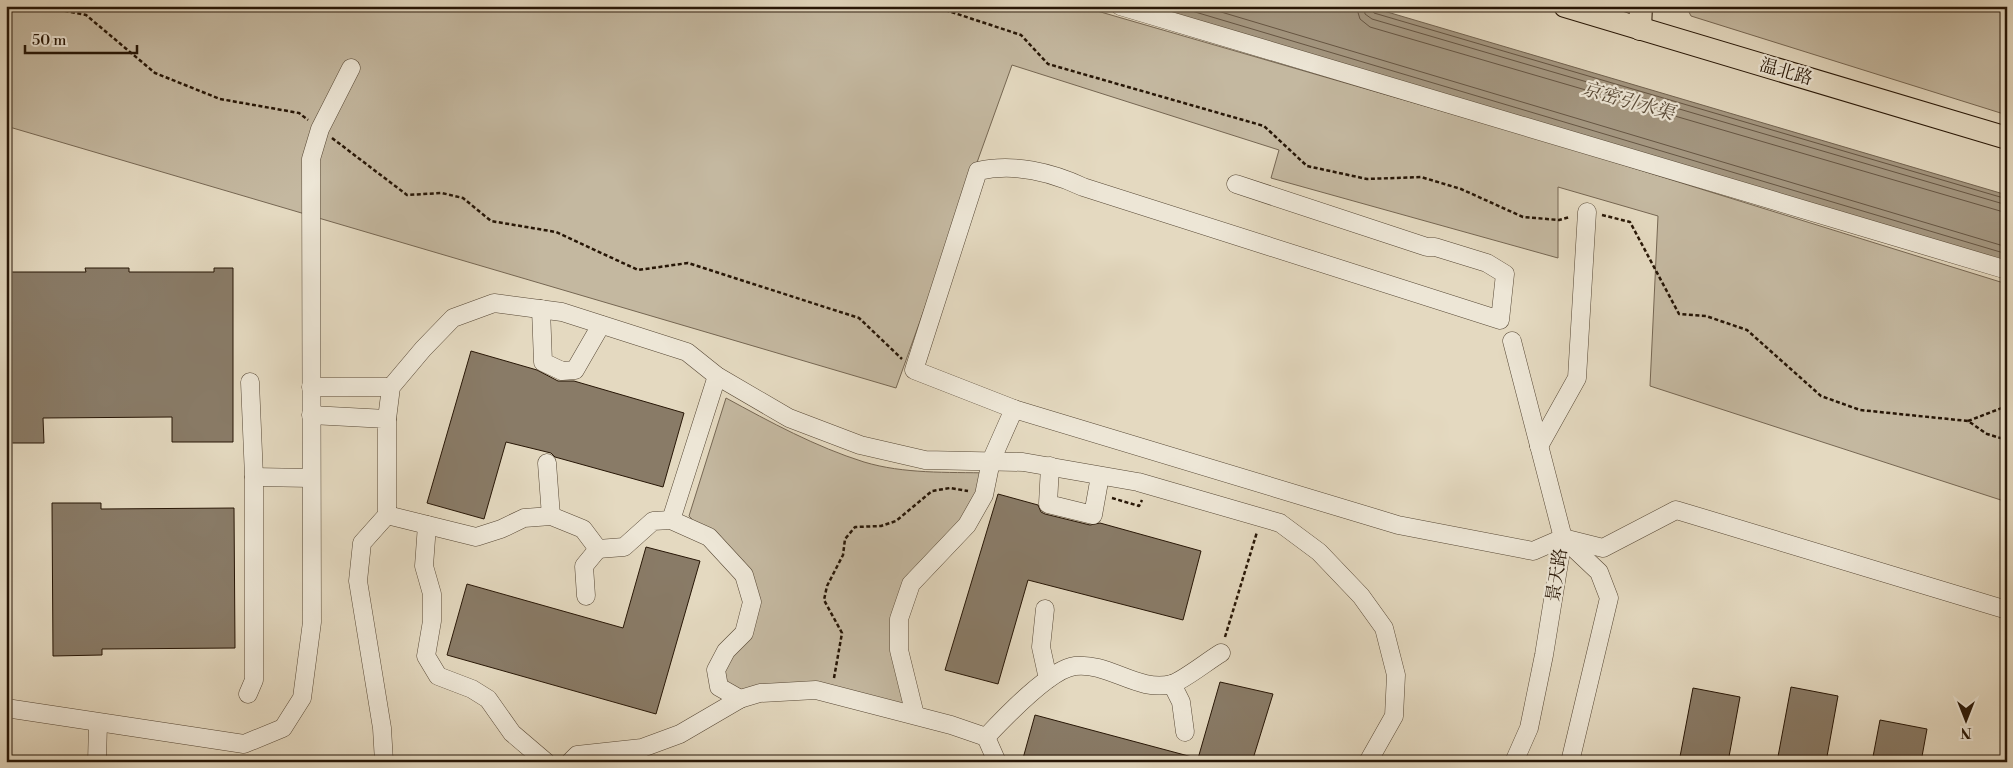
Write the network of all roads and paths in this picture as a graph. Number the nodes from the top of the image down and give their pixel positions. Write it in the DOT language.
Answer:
graph roads {
  1 [pos="24,6"];
  2 [pos="39,6"];
  3 [pos="933,6"];
  4 [pos="1120,6"];
  5 [pos="1565,6"];
  6 [pos="1642,6"];
  7 [pos="6,12"];
  8 [pos="1602,12"];
  9 [pos="1640,29"];
  10 [pos="351,68"];
  11 [pos="320,129"];
  12 [pos="2007,138"];
  13 [pos="1236,184"];
  14 [pos="1587,212"];
  15 [pos="2007,270"];
  16 [pos="541,309"];
  17 [pos="601,325"];
  18 [pos="1512,341"];
  19 [pos="914,370"];
  20 [pos="717,376"];
  21 [pos="250,382"];
  22 [pos="311,387"];
  23 [pos="391,387"];
  24 [pos="2007,406"];
  25 [pos="1014,409"];
  26 [pos="311,415"];
  27 [pos="387,419"];
  28 [pos="1968,421"];
  29 [pos="2007,440"];
  30 [pos="1540,446"];
  31 [pos="991,461"];
  32 [pos="547,463"];
  33 [pos="1050,466"];
  34 [pos="1100,476"];
  35 [pos="254,477"];
  36 [pos="311,478"];
  37 [pos="984,495"];
  38 [pos="387,515"];
  39 [pos="551,516"];
  40 [pos="1261,518"];
  41 [pos="671,520"];
  42 [pos="428,525"];
  43 [pos="1563,538"];
  44 [pos="598,549"];
  45 [pos="586,596"];
  46 [pos="1045,609"];
  47 [pos="2007,610"];
  48 [pos="1221,653"];
  49 [pos="1048,679"];
  50 [pos="1172,684"];
  51 [pos="248,694"];
  52 [pos="831,694"];
  53 [pos="740,700"];
  54 [pos="6,708"];
  55 [pos="915,715"];
  56 [pos="98,723"];
  57 [pos="1185,732"];
  58 [pos="986,737"];
  59 [pos="97,762"];
  60 [pos="384,762"];
  61 [pos="546,762"];
  62 [pos="570,762"];
  63 [pos="997,762"];
  64 [pos="1368,762"];
  65 [pos="1514,762"];
  66 [pos="1570,762"];
  1 -- 7 [label="path"];
  2 -- 11 [label="path"];
  3 -- 14 [label="path"];
  4 -- 15 [label="street"];
  5 -- 8 [label="main road, 温北路"];
  6 -- 9 [label="main road"];
  8 -- 9 [label="main road, 温北路"];
  9 -- 12 [label="main road, 温北路"];
  10 -- 11 [label="street"];
  11 -- 19 [label="path"];
  11 -- 22 [label="street"];
  13 -- 19 [label="street"];
  14 -- 28 [label="path"];
  14 -- 30 [label="street"];
  16 -- 17 [label="street"];
  16 -- 17 [label="street"];
  16 -- 23 [label="street"];
  17 -- 20 [label="street"];
  18 -- 30 [label="street"];
  19 -- 25 [label="street"];
  20 -- 31 [label="street"];
  20 -- 41 [label="street"];
  21 -- 35 [label="street"];
  22 -- 23 [label="street"];
  22 -- 26 [label="street"];
  23 -- 27 [label="street"];
  24 -- 28 [label="path"];
  25 -- 31 [label="street"];
  25 -- 43 [label="street"];
  26 -- 27 [label="street"];
  26 -- 36 [label="street"];
  27 -- 38 [label="street"];
  28 -- 29 [label="path"];
  30 -- 43 [label="street"];
  31 -- 33 [label="street"];
  31 -- 37 [label="street"];
  32 -- 39 [label="street"];
  33 -- 34 [label="street"];
  33 -- 34 [label="street"];
  34 -- 40 [label="street"];
  35 -- 36 [label="street"];
  35 -- 51 [label="street"];
  36 -- 56 [label="street"];
  37 -- 52 [label="path"];
  37 -- 55 [label="street"];
  38 -- 42 [label="street"];
  38 -- 60 [label="street"];
  39 -- 42 [label="street"];
  39 -- 44 [label="street"];
  40 -- 48 [label="path"];
  40 -- 64 [label="street"];
  41 -- 44 [label="street"];
  41 -- 53 [label="street"];
  42 -- 61 [label="street"];
  43 -- 47 [label="street"];
  43 -- 65 [label="street, 景天路"];
  43 -- 66 [label="street, 景天路"];
  44 -- 45 [label="street"];
  46 -- 49 [label="street"];
  48 -- 50 [label="street"];
  49 -- 50 [label="street"];
  49 -- 58 [label="street"];
  50 -- 57 [label="street"];
  52 -- 53 [label="street"];
  52 -- 55 [label="street"];
  53 -- 62 [label="street"];
  54 -- 56 [label="street"];
  55 -- 58 [label="street"];
  56 -- 59 [label="street"];
  58 -- 63 [label="street"];
}
